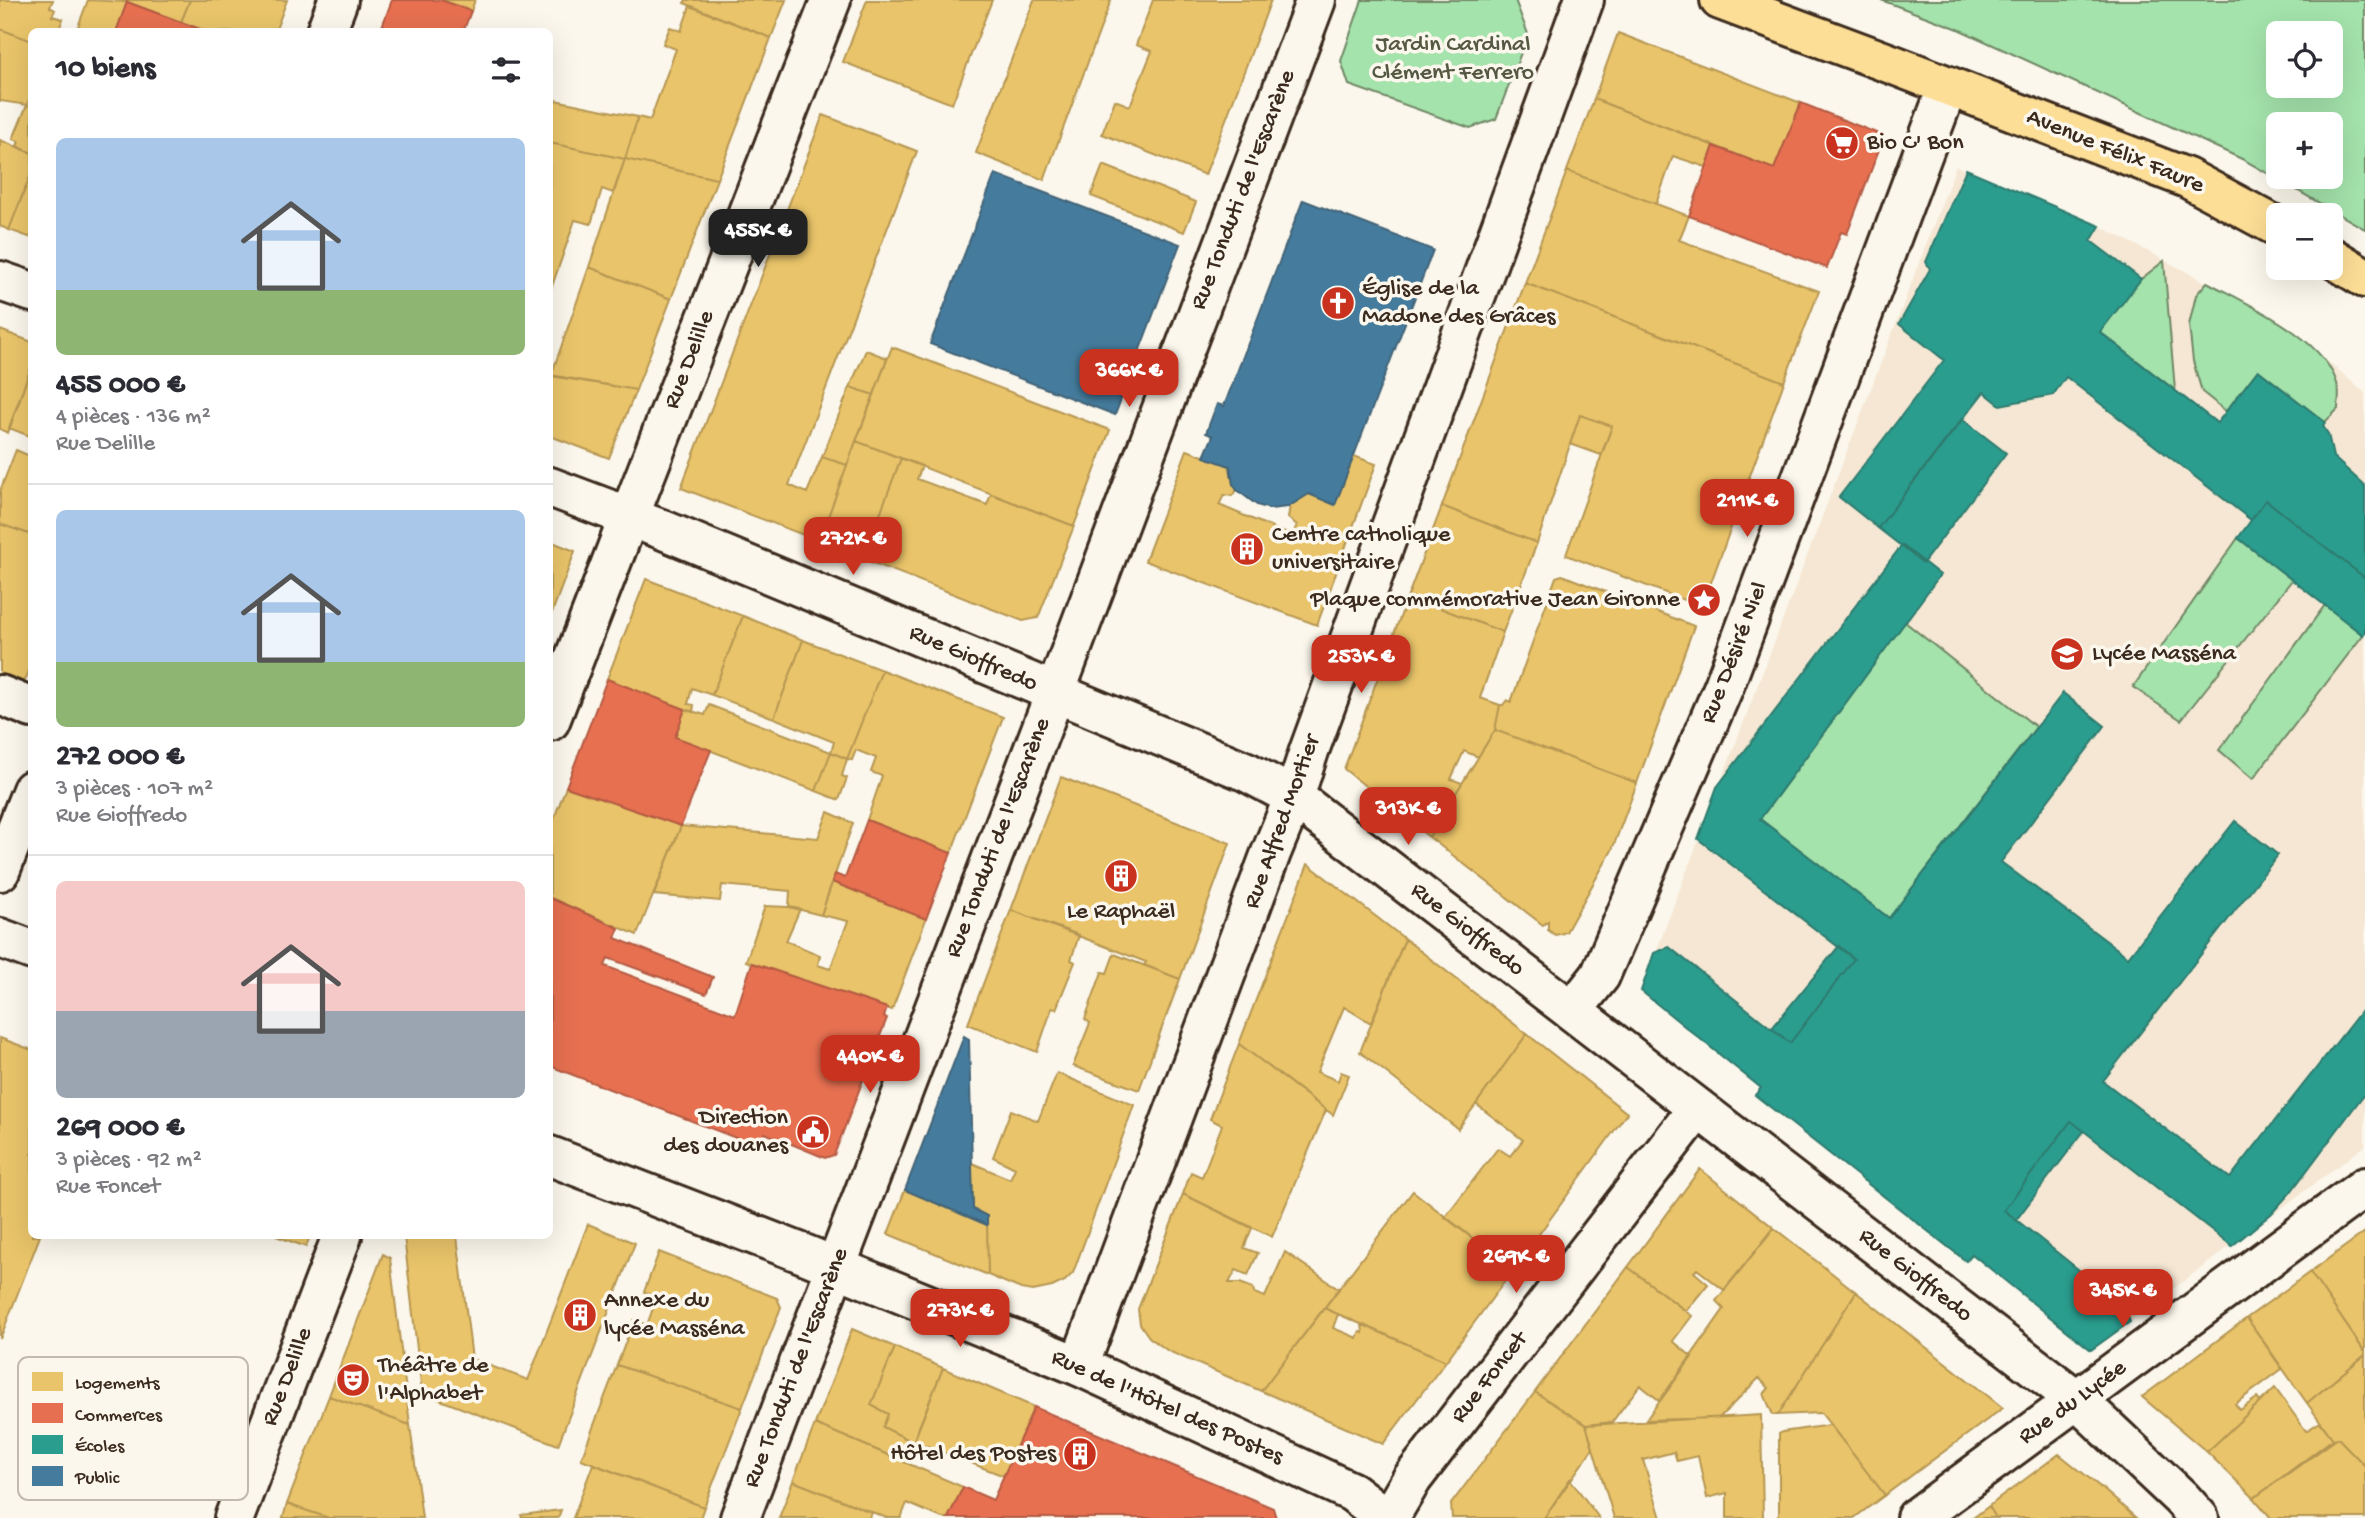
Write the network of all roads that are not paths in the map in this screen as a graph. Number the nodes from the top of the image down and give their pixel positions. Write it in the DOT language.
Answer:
graph roads {
  1 [pos="338,0"];
  2 [pos="831,0"];
  3 [pos="1316,0"];
  4 [pos="1584,0"];
  5 [pos="1720,0"];
  6 [pos="328,28"];
  7 [pos="1948,86"];
  8 [pos="2266,220"];
  9 [pos="2343,264"];
  10 [pos="2365,278"];
  11 [pos="0,281"];
  12 [pos="28,291"];
  13 [pos="553,488"];
  14 [pos="629,517"];
  15 [pos="1055,693"];
  16 [pos="0,695"];
  17 [pos="28,706"];
  18 [pos="553,713"];
  19 [pos="1294,797"];
  20 [pos="28,800"];
  21 [pos="0,871"];
  22 [pos="0,938"];
  23 [pos="28,948"];
  24 [pos="1572,1011"];
  25 [pos="1698,1108"];
  26 [pos="553,1157"];
  27 [pos="2365,1187"];
  28 [pos="341,1239"];
  29 [pos="836,1266"];
  30 [pos="1079,1366"];
  31 [pos="2077,1400"];
  32 [pos="248,1481"];
  33 [pos="241,1500"];
  34 [pos="234,1518"];
  35 [pos="740,1518"];
  36 [pos="1388,1518"];
  37 [pos="1916,1518"];
  38 [pos="2199,1518"];
  1 -- 6 [label="street"];
  2 -- 14 [label="street, Rue Delille"];
  3 -- 15 [label="street, Rue Tonduti de l'Escarène"];
  4 -- 19 [label="street, Rue Alfred Mortier"];
  5 -- 7 [label="main road, Avenue Félix Faure"];
  7 -- 8 [label="main road, Avenue Félix Faure"];
  7 -- 24 [label="street, Rue Désiré Niel"];
  9 -- 10 [label="main road"];
  11 -- 12 [label="street"];
  13 -- 14 [label="street, Rue Gioffredo"];
  14 -- 15 [label="street, Rue Gioffredo"];
  14 -- 18 [label="street, Rue Delille"];
  15 -- 19 [label="street, Rue Gioffredo"];
  15 -- 29 [label="street, Rue Tonduti de l'Escarène"];
  16 -- 17 [label="street"];
  19 -- 24 [label="street, Rue Gioffredo"];
  19 -- 30 [label="street, Rue Alfred Mortier"];
  20 -- 21 [label="street"];
  22 -- 23 [label="street"];
  24 -- 25 [label="street, Rue Gioffredo"];
  25 -- 31 [label="street, Rue Gioffredo"];
  25 -- 36 [label="street, Rue Foncet"];
  26 -- 29 [label="street, Rue de l'Hôtel des Postes"];
  27 -- 31 [label="street, Rue du Lycée"];
  28 -- 32 [label="street, Rue Delille"];
  29 -- 30 [label="street, Rue de l'Hôtel des Postes"];
  29 -- 35 [label="street, Rue Tonduti de l'Escarène"];
  30 -- 36 [label="street, Rue de l'Hôtel des Postes"];
  31 -- 37 [label="street, Rue du Lycée"];
  31 -- 38 [label="street, Rue Gioffredo"];
  33 -- 34 [label="street, Rue Delille"];
}
